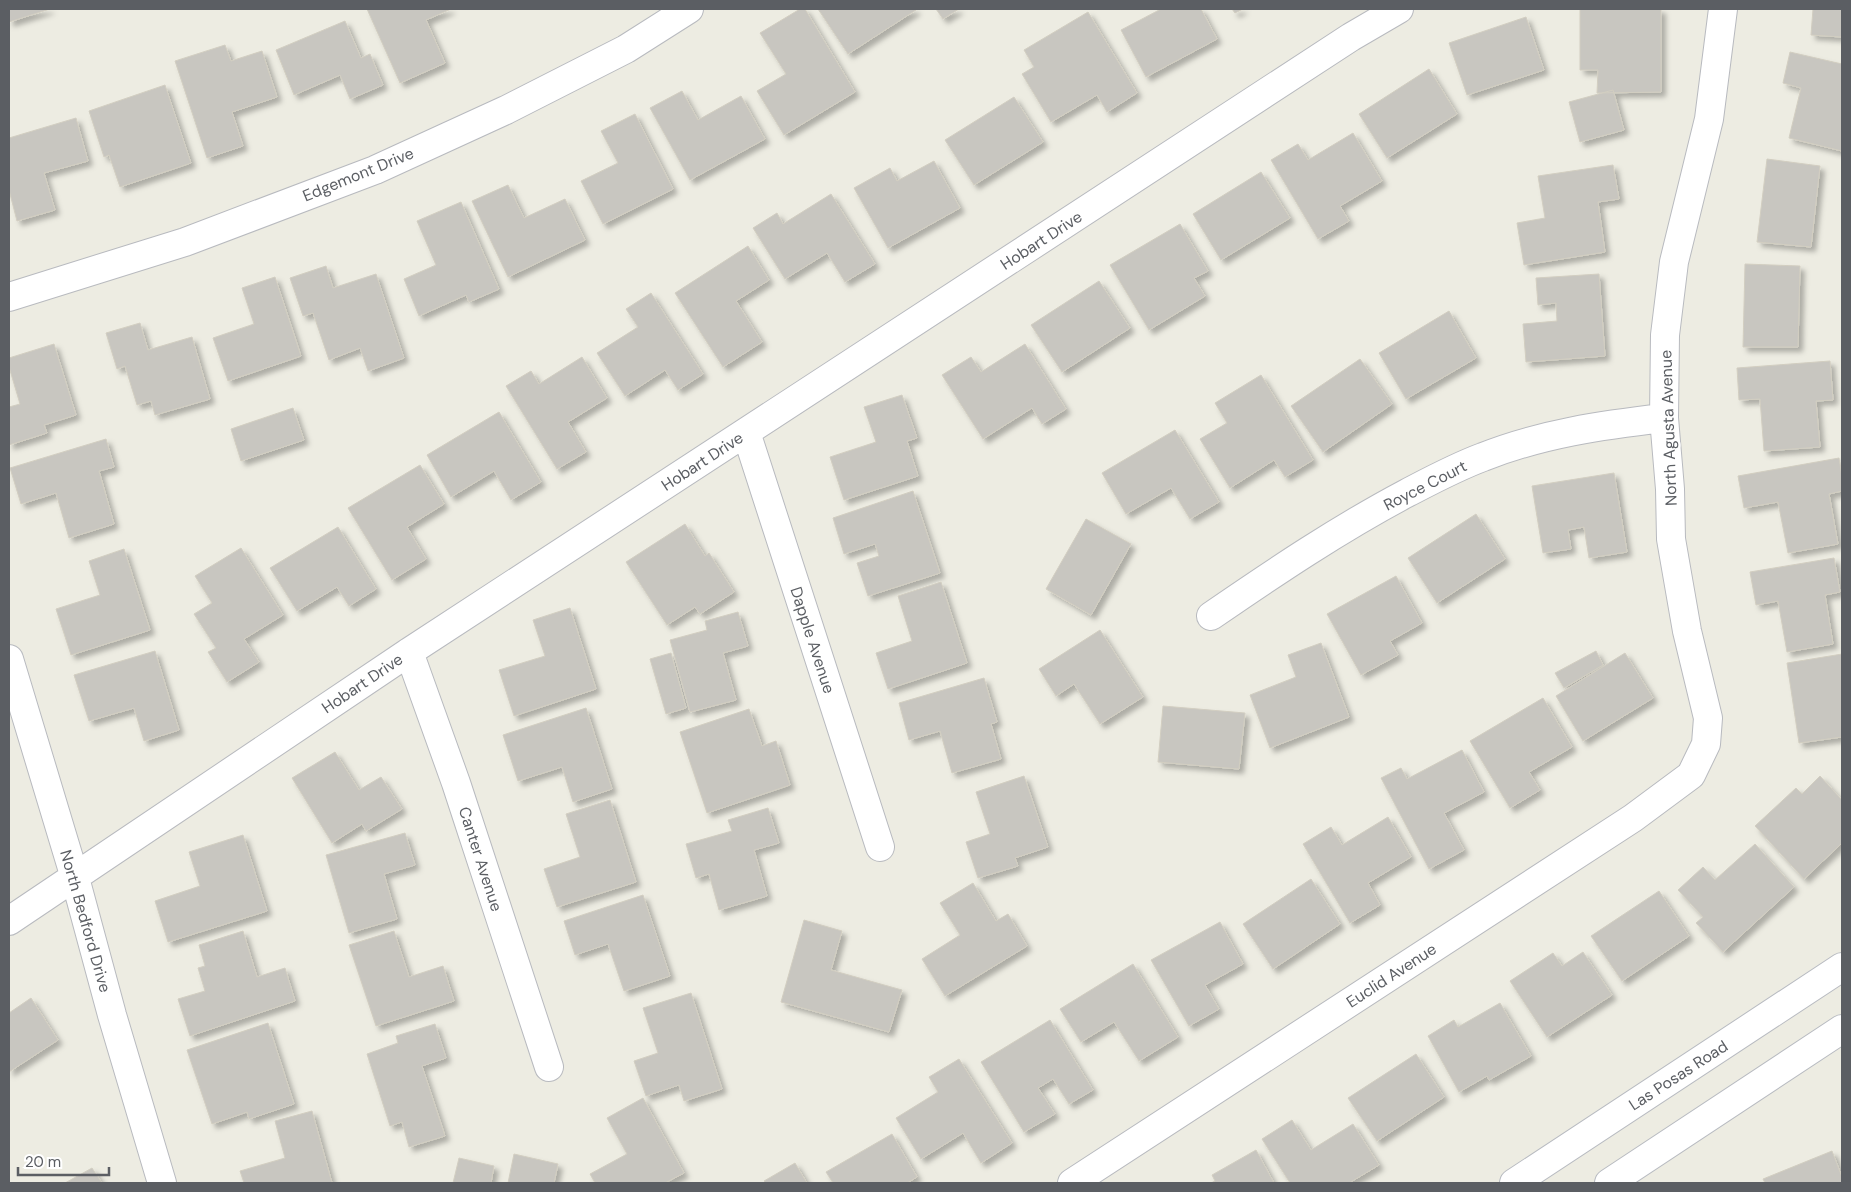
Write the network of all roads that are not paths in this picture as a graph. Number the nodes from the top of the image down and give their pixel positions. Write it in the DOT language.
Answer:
graph roads {
  1 [pos="689,9"];
  2 [pos="1399,9"];
  3 [pos="1723,9"];
  4 [pos="9,297"];
  5 [pos="1664,418"];
  6 [pos="746,432"];
  7 [pos="1211,616"];
  8 [pos="409,652"];
  9 [pos="9,660"];
  10 [pos="1700,757"];
  11 [pos="880,847"];
  12 [pos="75,878"];
  13 [pos="9,921"];
  14 [pos="1842,967"];
  15 [pos="1842,1029"];
  16 [pos="549,1067"];
  17 [pos="162,1183"];
  18 [pos="1072,1183"];
  19 [pos="1514,1183"];
  20 [pos="1610,1183"];
  1 -- 4 [label="street, Edgemont Drive"];
  2 -- 6 [label="street, Hobart Drive"];
  3 -- 5 [label="street, North Agusta Avenue"];
  5 -- 7 [label="street, Royce Court"];
  5 -- 10 [label="street, North Agusta Avenue"];
  6 -- 8 [label="street, Hobart Drive"];
  6 -- 11 [label="street, Dapple Avenue"];
  8 -- 12 [label="street, Hobart Drive"];
  8 -- 16 [label="street, Canter Avenue"];
  9 -- 12 [label="street, North Bedford Drive"];
  10 -- 18 [label="street, Euclid Avenue"];
  12 -- 13 [label="street, Hobart Drive"];
  12 -- 17 [label="street, North Bedford Drive"];
  14 -- 19 [label="street, Las Posas Road"];
  15 -- 20 [label="street"];
}
